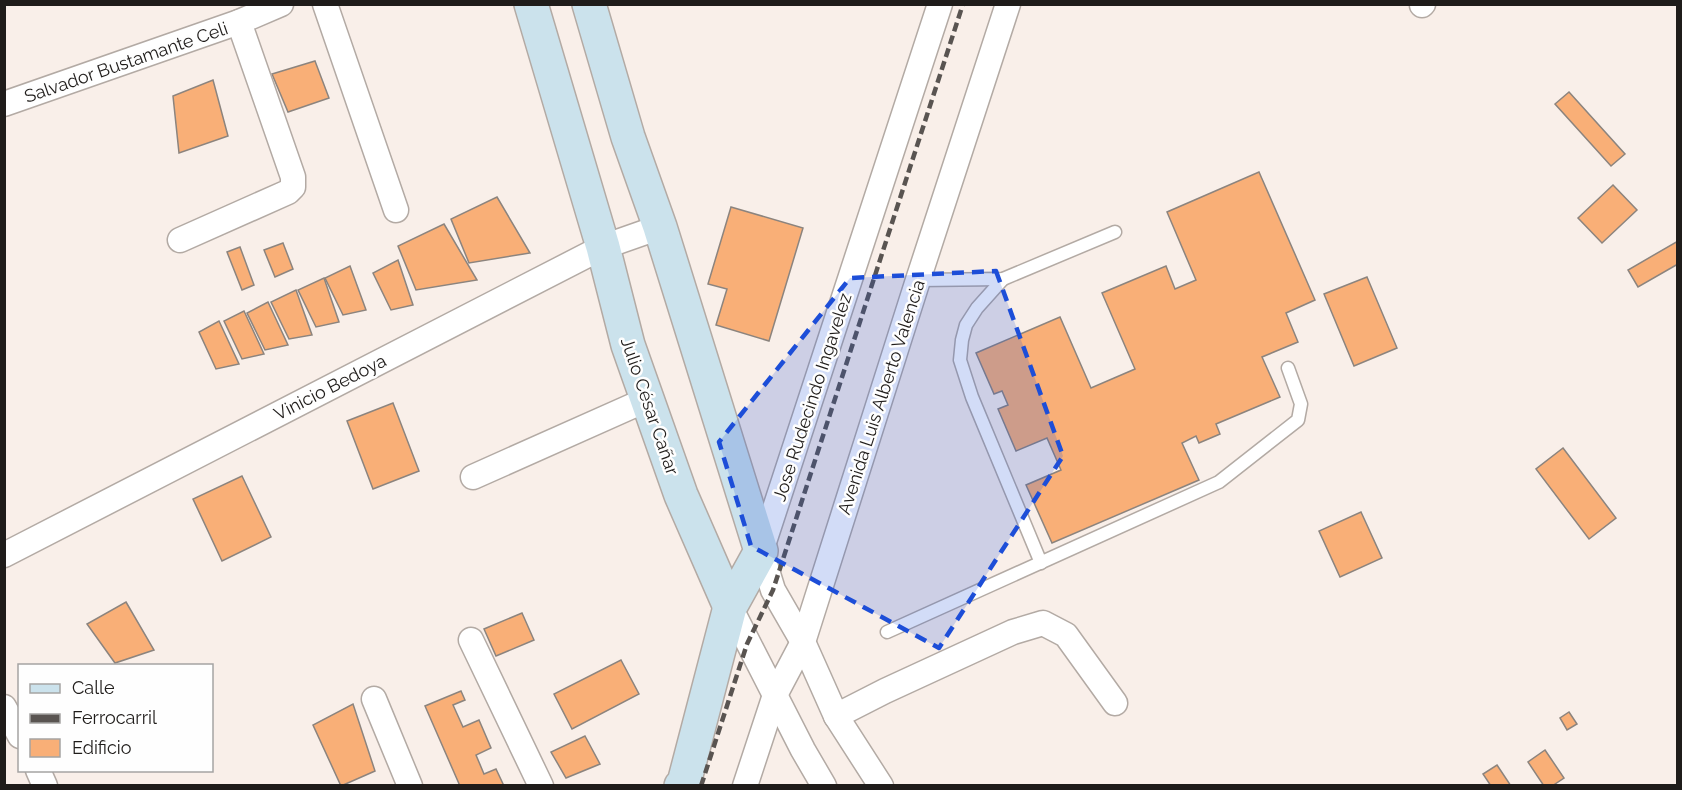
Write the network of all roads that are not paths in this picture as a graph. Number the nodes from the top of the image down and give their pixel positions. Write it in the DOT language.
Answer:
graph roads {
  1 [pos="281,4"];
  2 [pos="325,4"];
  3 [pos="531,4"];
  4 [pos="589,4"];
  5 [pos="940,4"];
  6 [pos="1008,4"];
  7 [pos="239,22"];
  8 [pos="4,104"];
  9 [pos="396,210"];
  10 [pos="660,227"];
  11 [pos="1115,232"];
  12 [pos="180,240"];
  13 [pos="603,247"];
  14 [pos="1003,279"];
  15 [pos="918,280"];
  16 [pos="1288,368"];
  17 [pos="648,399"];
  18 [pos="473,477"];
  19 [pos="761,551"];
  20 [pos="4,555"];
  21 [pos="1041,563"];
  22 [pos="730,608"];
  23 [pos="886,633"];
  24 [pos="471,640"];
  25 [pos="803,642"];
  26 [pos="775,695"];
  27 [pos="374,699"];
  28 [pos="1115,703"];
  29 [pos="4,707"];
  30 [pos="836,716"];
  31 [pos="18,732"];
  32 [pos="38,772"];
  33 [pos="683,785"];
  34 [pos="45,786"];
  35 [pos="410,786"];
  36 [pos="541,786"];
  37 [pos="745,786"];
  38 [pos="824,786"];
  39 [pos="881,786"];
  1 -- 7 [label="street, Salvador Bustamante Celi"];
  2 -- 9 [label="street"];
  3 -- 13 [label="street, Julio César Cañar"];
  4 -- 10 [label="street"];
  5 -- 19 [label="street, Jose Rudecindo Ingavelez"];
  6 -- 15 [label="street, Avenida Luis Alberto Valencia"];
  7 -- 8 [label="street, Salvador Bustamante Celi"];
  7 -- 12 [label="street"];
  10 -- 13 [label="street, Vinicio Bedoya"];
  10 -- 19 [label="street"];
  11 -- 14 [label="lane"];
  13 -- 17 [label="street, Julio César Cañar"];
  13 -- 20 [label="street, Vinicio Bedoya"];
  14 -- 15 [label="lane"];
  14 -- 21 [label="lane"];
  15 -- 25 [label="street, Avenida Luis Alberto Valencia"];
  16 -- 21 [label="lane"];
  17 -- 18 [label="street"];
  17 -- 22 [label="street, Julio César Cañar"];
  19 -- 22 [label="street, Jose Rudecindo Ingavelez"];
  19 -- 25 [label="street"];
  21 -- 23 [label="lane"];
  22 -- 26 [label="street, Julio César Cañar"];
  22 -- 33 [label="street, Jose Rudecindo Ingavelez"];
  24 -- 36 [label="street"];
  25 -- 26 [label="street, Avenida Luis Alberto Valencia"];
  25 -- 30 [label="street"];
  26 -- 37 [label="street, Avenida Luis Alberto Valencia"];
  26 -- 38 [label="street, Julio César Cañar"];
  27 -- 35 [label="street"];
  28 -- 30 [label="street"];
  29 -- 31 [label="street"];
  30 -- 39 [label="street"];
  32 -- 34 [label="street"];
}
